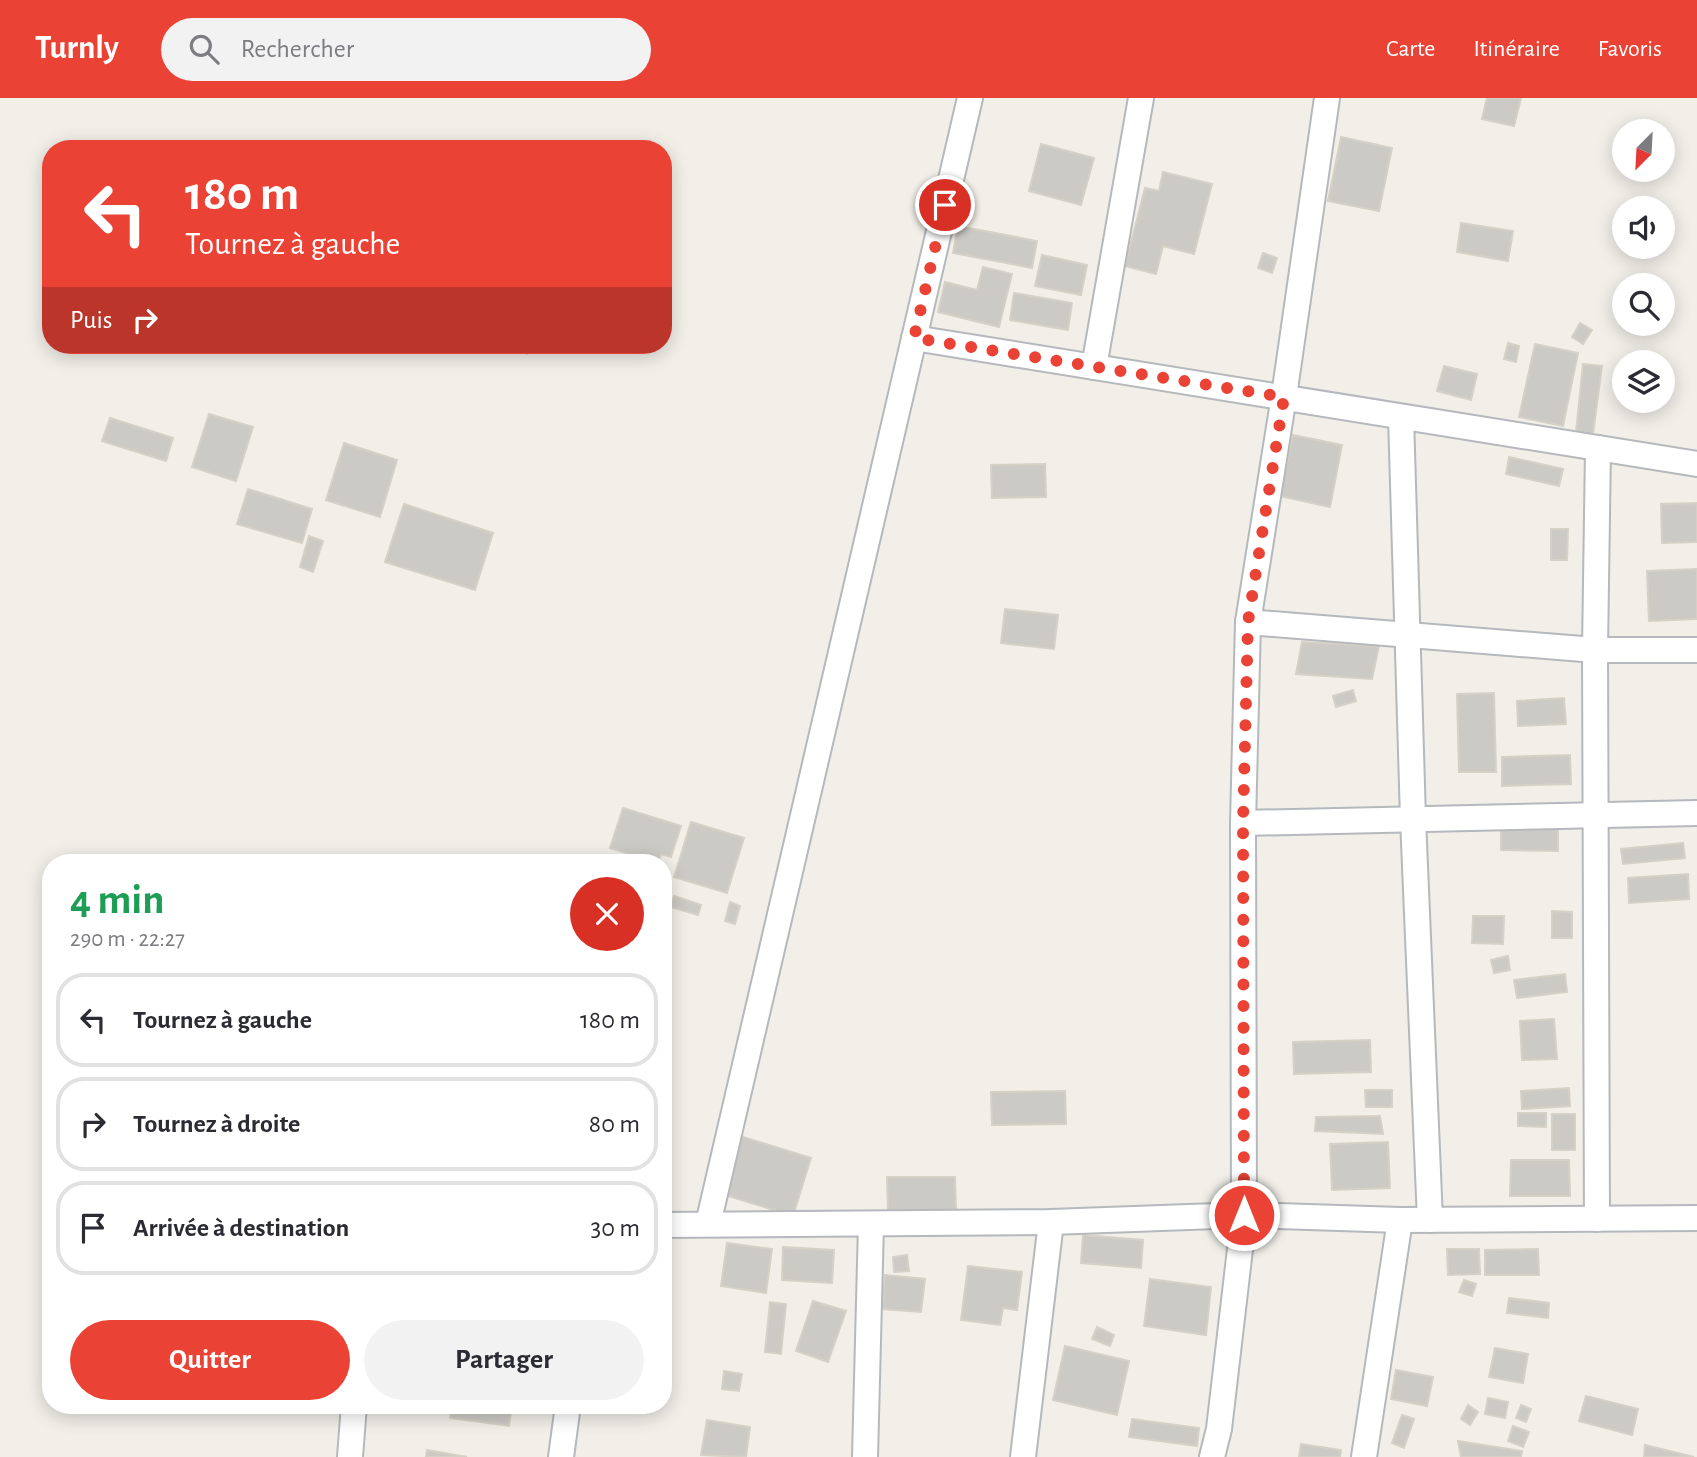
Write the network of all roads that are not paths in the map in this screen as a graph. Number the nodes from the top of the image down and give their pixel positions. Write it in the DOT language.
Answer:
graph roads {
  1 [pos="970,98"];
  2 [pos="1142,98"];
  3 [pos="1327,98"];
  4 [pos="914,338"];
  5 [pos="1094,367"];
  6 [pos="1284,397"];
  7 [pos="1401,417"];
  8 [pos="1598,448"];
  9 [pos="1697,464"];
  10 [pos="1248,622"];
  11 [pos="1408,636"];
  12 [pos="1595,650"];
  13 [pos="1697,650"];
  14 [pos="1697,813"];
  15 [pos="1596,815"];
  16 [pos="1413,819"];
  17 [pos="1243,823"];
  18 [pos="1244,1215"];
  19 [pos="1697,1218"];
  20 [pos="1597,1219"];
  21 [pos="1400,1220"];
  22 [pos="1430,1220"];
  23 [pos="1051,1222"];
  24 [pos="708,1224"];
  25 [pos="871,1224"];
  26 [pos="672,1225"];
  27 [pos="353,1414"];
  28 [pos="567,1414"];
  29 [pos="350,1457"];
  30 [pos="561,1457"];
  31 [pos="865,1457"];
  32 [pos="1023,1457"];
  33 [pos="1212,1457"];
  34 [pos="1364,1457"];
  1 -- 4 [label="street"];
  2 -- 5 [label="street"];
  3 -- 6 [label="street"];
  4 -- 5 [label="street"];
  4 -- 24 [label="street"];
  5 -- 6 [label="street"];
  6 -- 7 [label="street"];
  6 -- 10 [label="street"];
  7 -- 8 [label="street"];
  7 -- 11 [label="street"];
  8 -- 9 [label="street"];
  8 -- 12 [label="street"];
  10 -- 11 [label="street"];
  10 -- 17 [label="street"];
  11 -- 12 [label="street"];
  11 -- 16 [label="street"];
  12 -- 13 [label="street"];
  12 -- 15 [label="street"];
  14 -- 15 [label="street"];
  15 -- 16 [label="street"];
  15 -- 20 [label="street"];
  16 -- 17 [label="street"];
  16 -- 22 [label="street"];
  17 -- 18 [label="street"];
  18 -- 21 [label="street"];
  18 -- 23 [label="street"];
  18 -- 33 [label="street"];
  19 -- 20 [label="street"];
  20 -- 22 [label="street"];
  21 -- 22 [label="street"];
  21 -- 34 [label="street"];
  23 -- 25 [label="street"];
  23 -- 32 [label="street"];
  24 -- 25 [label="street"];
  24 -- 26 [label="street"];
  25 -- 31 [label="street"];
  27 -- 29 [label="street"];
  28 -- 30 [label="street"];
}
